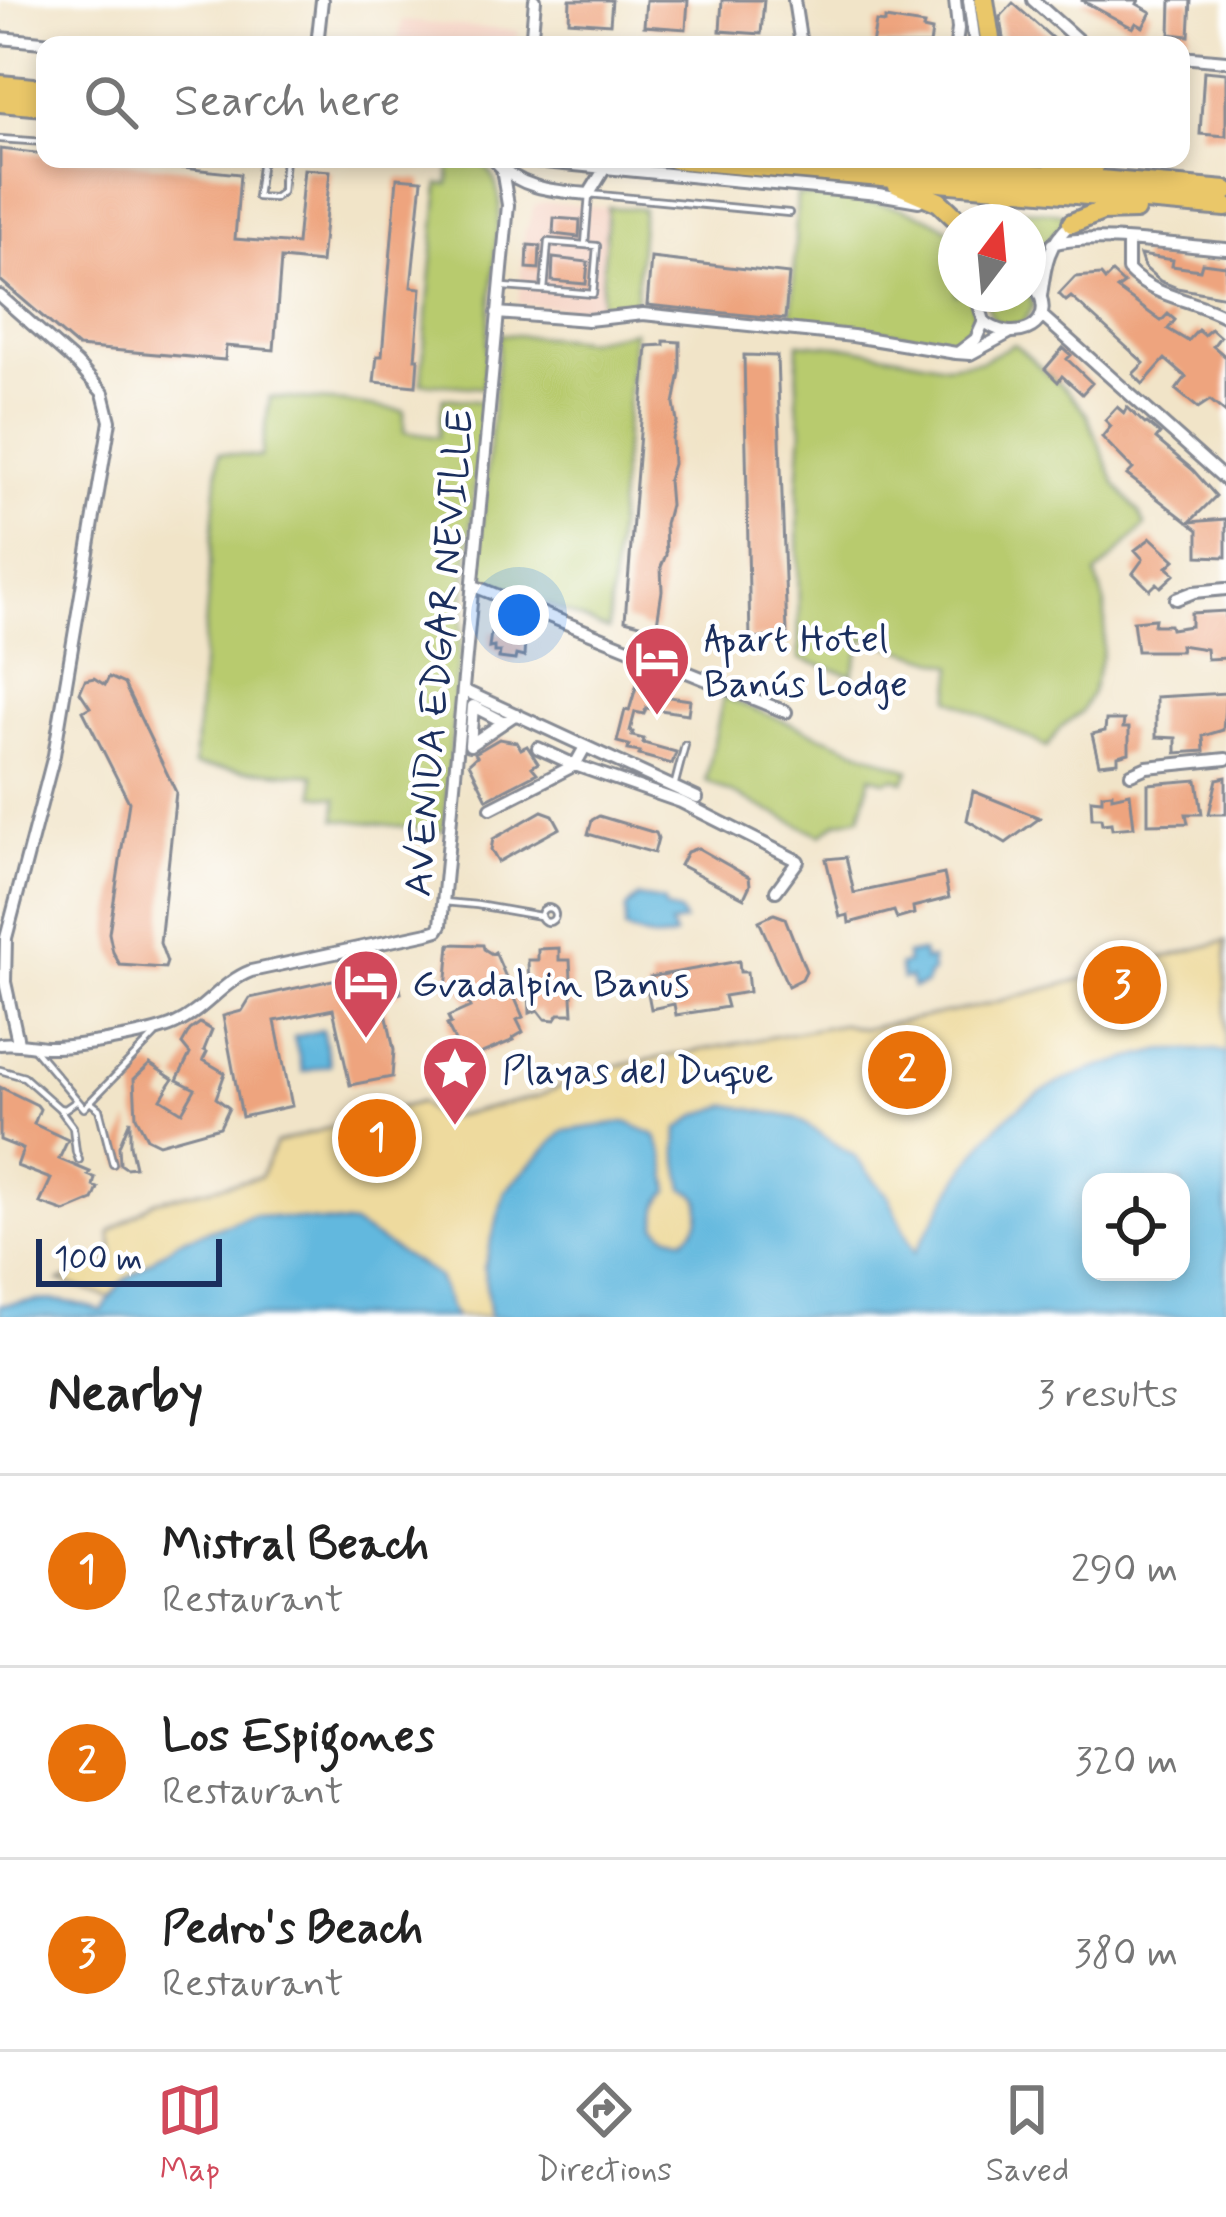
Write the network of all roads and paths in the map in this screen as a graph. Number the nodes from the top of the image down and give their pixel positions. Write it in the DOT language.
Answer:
graph roads {
  1 [pos="322,0"];
  2 [pos="535,0"];
  3 [pos="794,0"];
  4 [pos="955,0"];
  5 [pos="968,0"];
  6 [pos="984,0"];
  7 [pos="1034,0"];
  8 [pos="318,36"];
  9 [pos="532,36"];
  10 [pos="800,36"];
  11 [pos="957,36"];
  12 [pos="974,36"];
  13 [pos="990,36"];
  14 [pos="1074,36"];
  15 [pos="0,38"];
  16 [pos="36,41"];
  17 [pos="1190,58"];
  18 [pos="1226,61"];
  19 [pos="0,81"];
  20 [pos="36,84"];
  21 [pos="0,102"];
  22 [pos="36,105"];
  23 [pos="0,139"];
  24 [pos="36,141"];
  25 [pos="261,168"];
  26 [pos="284,168"];
  27 [pos="498,168"];
  28 [pos="502,168"];
  29 [pos="605,168"];
  30 [pos="780,168"];
  31 [pos="956,168"];
  32 [pos="1086,168"];
  33 [pos="875,176"];
  34 [pos="1138,185"];
  35 [pos="542,190"];
  36 [pos="1226,191"];
  37 [pos="589,194"];
  38 [pos="941,204"];
  39 [pos="1194,205"];
  40 [pos="508,206"];
  41 [pos="1226,207"];
  42 [pos="938,210"];
  43 [pos="789,213"];
  44 [pos="1072,224"];
  45 [pos="1086,241"];
  46 [pos="1128,242"];
  47 [pos="1052,244"];
  48 [pos="585,245"];
  49 [pos="1226,249"];
  50 [pos="1046,263"];
  51 [pos="500,287"];
  52 [pos="544,290"];
  53 [pos="0,296"];
  54 [pos="981,312"];
  55 [pos="497,313"];
  56 [pos="1041,315"];
  57 [pos="1226,317"];
  58 [pos="983,321"];
  59 [pos="1009,333"];
  60 [pos="956,353"];
  61 [pos="1226,480"];
  62 [pos="474,586"];
  63 [pos="1226,589"];
  64 [pos="1176,599"];
  65 [pos="463,691"];
  66 [pos="786,712"];
  67 [pos="516,714"];
  68 [pos="504,722"];
  69 [pos="685,745"];
  70 [pos="586,746"];
  71 [pos="538,748"];
  72 [pos="1226,759"];
  73 [pos="575,765"];
  74 [pos="1131,774"];
  75 [pos="674,787"];
  76 [pos="697,798"];
  77 [pos="491,808"];
  78 [pos="776,891"];
  79 [pos="443,909"];
  80 [pos="541,916"];
  81 [pos="155,1032"];
  82 [pos="18,1042"];
  83 [pos="0,1044"];
  84 [pos="35,1045"];
  85 [pos="0,1070"];
  86 [pos="77,1100"];
  87 [pos="89,1102"];
  88 [pos="59,1108"];
  89 [pos="80,1160"];
  90 [pos="113,1164"];
  1 -- 8 [label="street"];
  2 -- 9 [label="street"];
  3 -- 10 [label="street"];
  4 -- 11 [label="street"];
  5 -- 12 [label="street"];
  6 -- 13 [label="highway"];
  7 -- 14 [label="street"];
  15 -- 16 [label="street"];
  17 -- 18 [label="street"];
  19 -- 20 [label="highway"];
  21 -- 22 [label="highway"];
  23 -- 24 [label="lane"];
  25 -- 26 [label="lane"];
  27 -- 40 [label="street, AVENIDA EDGAR NEVILLE"];
  28 -- 35 [label="street"];
  29 -- 37 [label="street"];
  29 -- 42 [label="street"];
  30 -- 33 [label="highway"];
  31 -- 34 [label="highway"];
  32 -- 34 [label="highway"];
  33 -- 38 [label="highway"];
  33 -- 39 [label="highway"];
  34 -- 36 [label="highway"];
  35 -- 37 [label="street"];
  35 -- 40 [label="street"];
  37 -- 43 [label="lane"];
  37 -- 48 [label="lane"];
  39 -- 41 [label="highway"];
  39 -- 44 [label="highway"];
  40 -- 51 [label="street, AVENIDA EDGAR NEVILLE"];
  44 -- 45 [label="street"];
  44 -- 47 [label="street"];
  45 -- 46 [label="street"];
  45 -- 47 [label="street"];
  46 -- 49 [label="street"];
  46 -- 57 [label="street"];
  47 -- 50 [label="street"];
  48 -- 52 [label="lane"];
  48 -- 52 [label="lane"];
  51 -- 52 [label="lane"];
  51 -- 55 [label="street, AVENIDA EDGAR NEVILLE"];
  53 -- 82 [label="street"];
  54 -- 58 [label="street"];
  55 -- 60 [label="street"];
  55 -- 62 [label="street, AVENIDA EDGAR NEVILLE"];
  56 -- 59 [label="street"];
  56 -- 61 [label="street"];
  58 -- 59 [label="street"];
  58 -- 60 [label="street"];
  59 -- 60 [label="street"];
  62 -- 65 [label="street, AVENIDA EDGAR NEVILLE"];
  62 -- 66 [label="street"];
  63 -- 64 [label="street"];
  65 -- 67 [label="street"];
  65 -- 79 [label="street, AVENIDA EDGAR NEVILLE"];
  67 -- 68 [label="street"];
  67 -- 70 [label="street"];
  69 -- 75 [label="lane"];
  70 -- 73 [label="street"];
  70 -- 75 [label="street"];
  71 -- 73 [label="street"];
  72 -- 74 [label="street"];
  73 -- 77 [label="street"];
  73 -- 78 [label="street"];
  75 -- 76 [label="street"];
  79 -- 80 [label="lane"];
  79 -- 81 [label="street, AVENIDA EDGAR NEVILLE"];
  81 -- 84 [label="street, AVENIDA EDGAR NEVILLE"];
  81 -- 87 [label="lane"];
  82 -- 83 [label="street, AVENIDA EDGAR NEVILLE"];
  82 -- 84 [label="street, AVENIDA EDGAR NEVILLE"];
  84 -- 86 [label="lane"];
  85 -- 88 [label="lane"];
  86 -- 87 [label="lane"];
  86 -- 88 [label="lane"];
  87 -- 90 [label="lane"];
  88 -- 89 [label="lane"];
}
